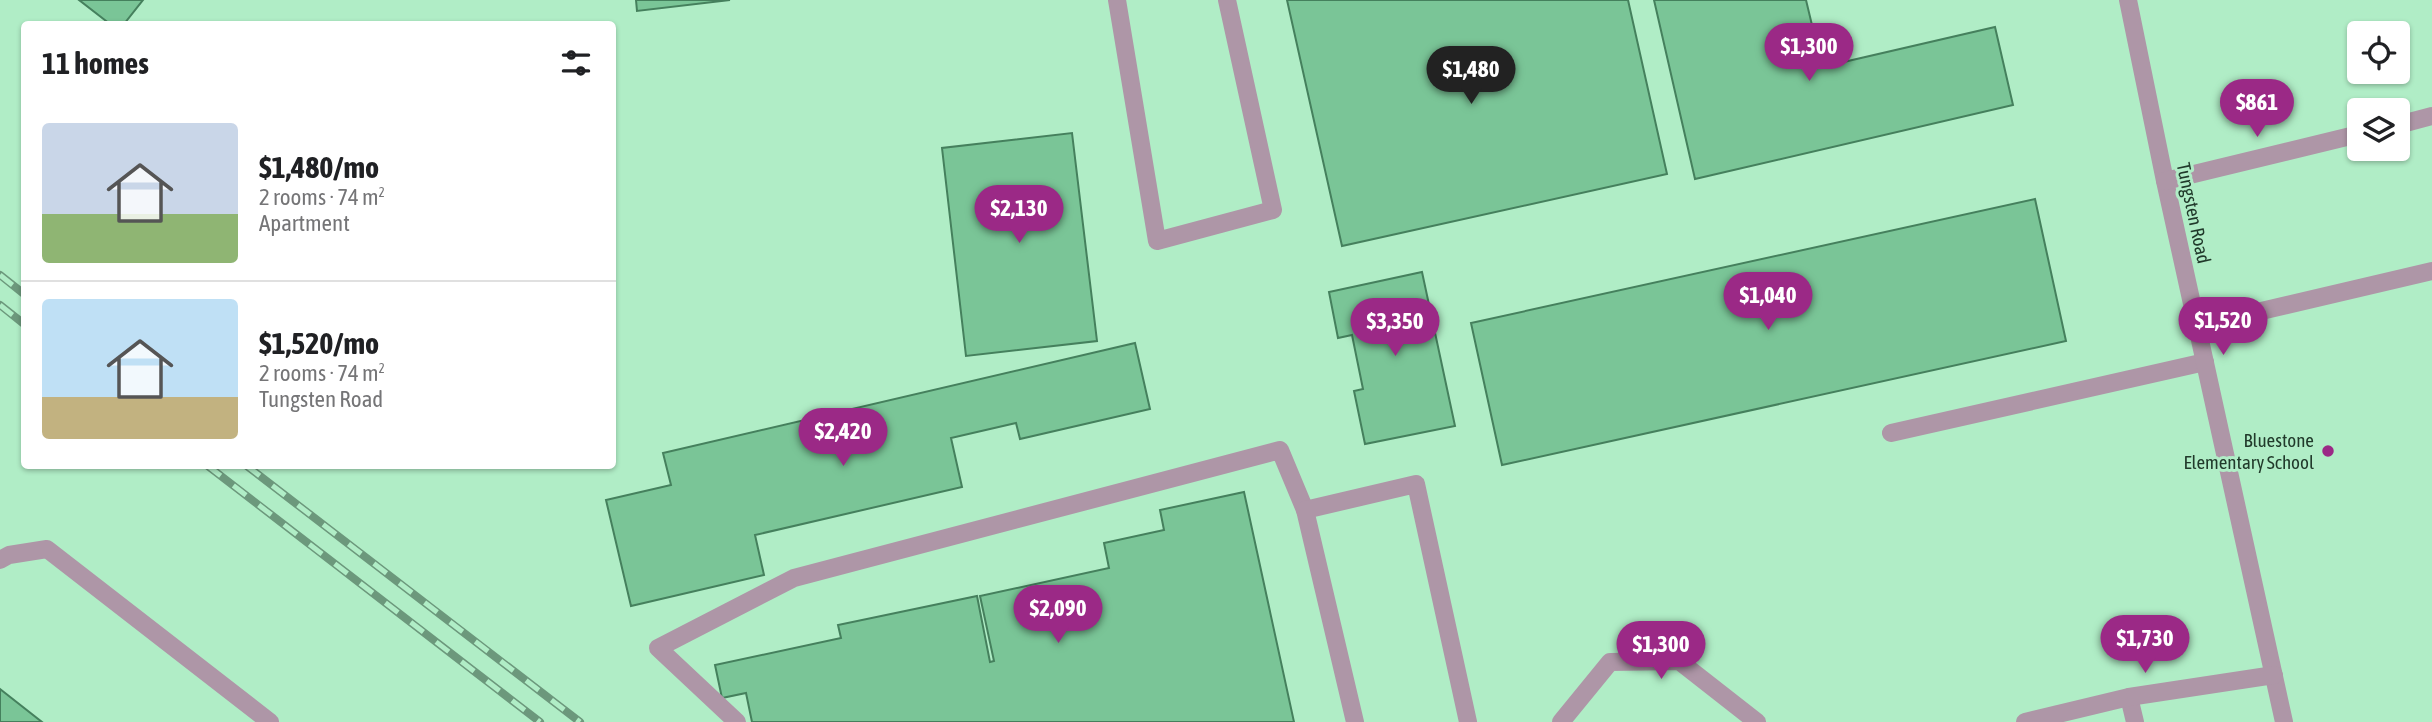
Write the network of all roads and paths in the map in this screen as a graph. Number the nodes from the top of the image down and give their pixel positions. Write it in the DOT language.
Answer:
graph roads {
  1 [pos="1117,0"];
  2 [pos="1227,0"];
  3 [pos="2128,0"];
  4 [pos="2432,116"];
  5 [pos="2410,122"];
  6 [pos="2347,137"];
  7 [pos="2165,181"];
  8 [pos="2432,271"];
  9 [pos="2197,326"];
  10 [pos="2205,362"];
  11 [pos="1891,433"];
  12 [pos="1305,510"];
  13 [pos="0,560"];
  14 [pos="2274,675"];
  15 [pos="2129,696"];
  16 [pos="270,722"];
  17 [pos="737,722"];
  18 [pos="1355,722"];
  19 [pos="1468,722"];
  20 [pos="1561,722"];
  21 [pos="1758,722"];
  22 [pos="2025,722"];
  23 [pos="2135,722"];
  24 [pos="2284,722"];
  1 -- 2 [label="street"];
  3 -- 7 [label="street, Tungsten Road"];
  4 -- 5 [label="street"];
  6 -- 7 [label="street"];
  7 -- 9 [label="street, Tungsten Road"];
  8 -- 9 [label="street"];
  9 -- 10 [label="street, Tungsten Road"];
  10 -- 11 [label="street"];
  10 -- 14 [label="street, Tungsten Road"];
  12 -- 17 [label="street"];
  12 -- 18 [label="street"];
  12 -- 19 [label="street"];
  13 -- 16 [label="street"];
  14 -- 15 [label="street"];
  14 -- 24 [label="street, Tungsten Road"];
  15 -- 22 [label="street"];
  15 -- 23 [label="street"];
  20 -- 21 [label="street"];
}
